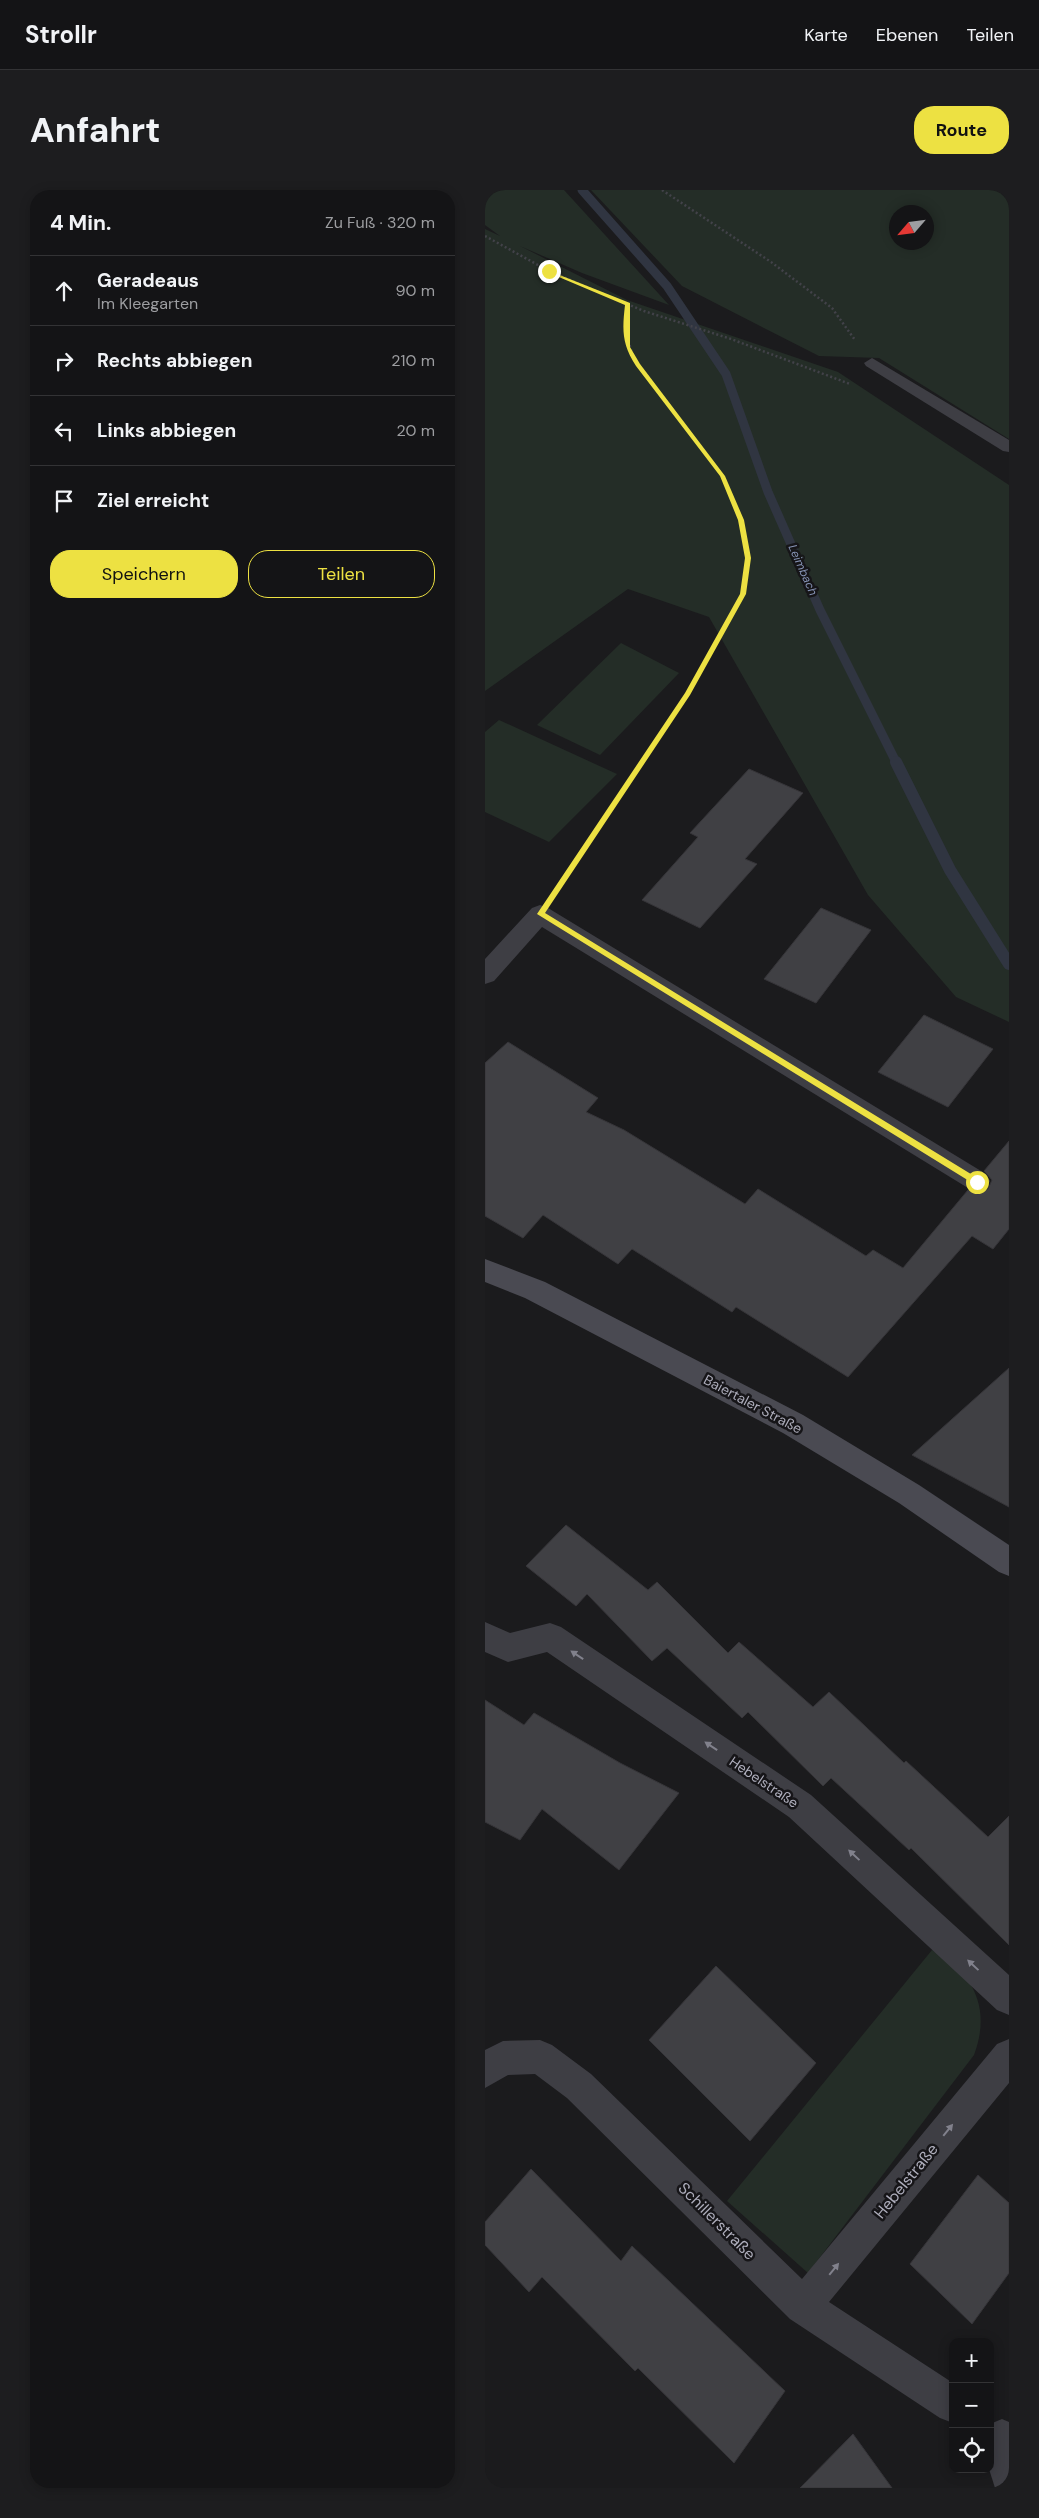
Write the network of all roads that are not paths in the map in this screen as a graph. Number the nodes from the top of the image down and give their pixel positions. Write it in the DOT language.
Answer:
graph roads {
  1 [pos="872,363"];
  2 [pos="1009,447"];
  3 [pos="485,974"];
  4 [pos="977,1182"];
  5 [pos="485,1270"];
  6 [pos="1009,1562"];
  7 [pos="485,1636"];
  8 [pos="1009,1998"];
  9 [pos="1009,2056"];
  10 [pos="485,2071"];
  11 [pos="803,2306"];
  12 [pos="949,2402"];
  13 [pos="1000,2437"];
  14 [pos="1009,2475"];
  1 -- 2 [label="lane"];
  3 -- 4 [label="street"];
  5 -- 6 [label="main road, Baiertaler Straße"];
  8 -- 7 [label="street, Hebelstraße, one-way"];
  11 -- 9 [label="street, Hebelstraße, one-way"];
  10 -- 11 [label="street, Schillerstraße"];
  11 -- 12 [label="street, Schillerstraße"];
  13 -- 14 [label="street"];
}
